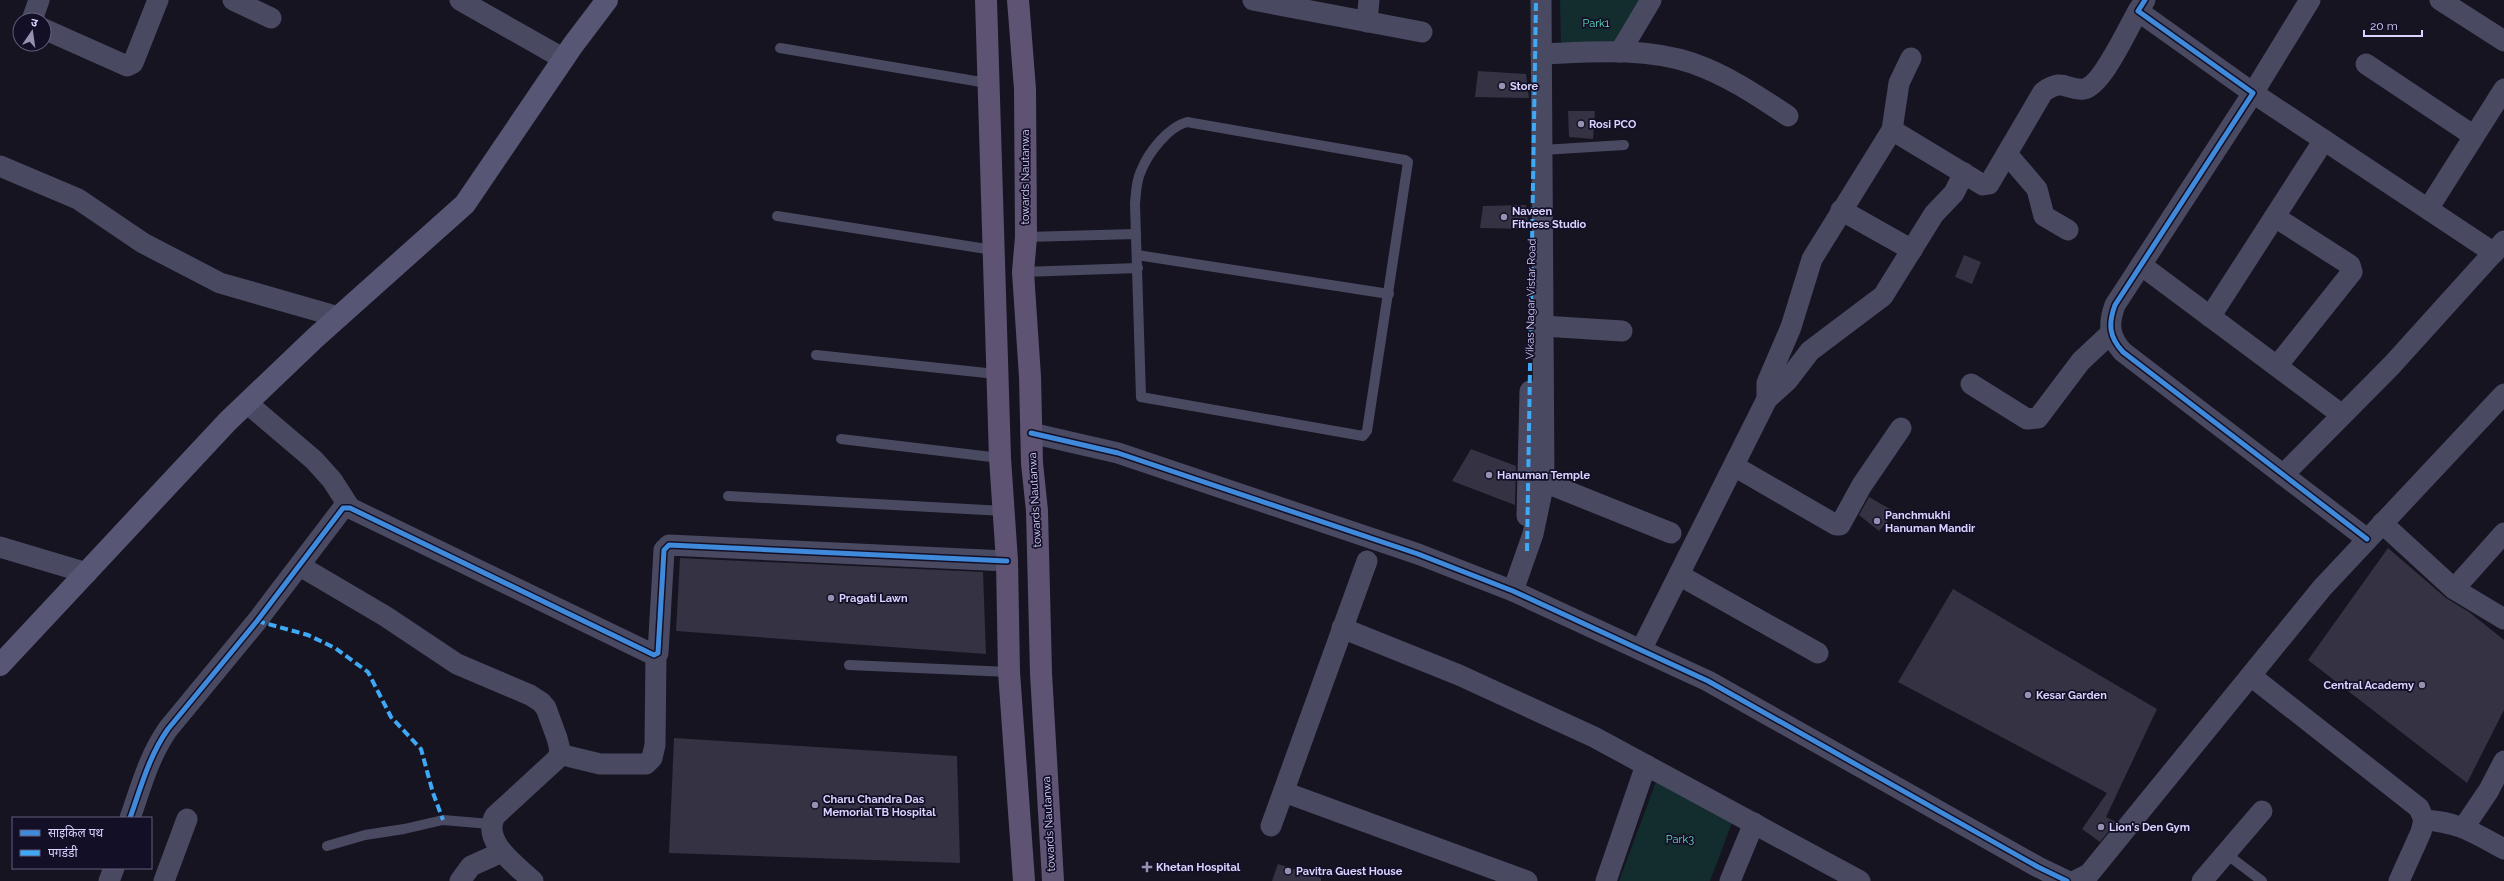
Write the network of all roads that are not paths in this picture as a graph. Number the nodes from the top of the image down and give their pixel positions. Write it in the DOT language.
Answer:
graph roads {
  1 [pos="39,0"];
  2 [pos="158,0"];
  3 [pos="233,0"];
  4 [pos="460,0"];
  5 [pos="607,0"];
  6 [pos="1018,0"];
  7 [pos="1253,0"];
  8 [pos="1369,0"];
  9 [pos="1536,0"];
  10 [pos="1541,0"];
  11 [pos="1651,0"];
  12 [pos="2310,0"];
  13 [pos="2440,0"];
  14 [pos="983,1"];
  15 [pos="2142,6"];
  16 [pos="35,12"];
  17 [pos="270,18"];
  18 [pos="1367,22"];
  19 [pos="1422,32"];
  20 [pos="52,33"];
  21 [pos="2504,41"];
  22 [pos="780,48"];
  23 [pos="1620,52"];
  24 [pos="1541,54"];
  25 [pos="564,58"];
  26 [pos="1911,58"];
  27 [pos="2366,64"];
  28 [pos="987,83"];
  29 [pos="2504,89"];
  30 [pos="2253,94"];
  31 [pos="1788,116"];
  32 [pos="1892,130"];
  33 [pos="2474,136"];
  34 [pos="2324,140"];
  35 [pos="1624,145"];
  36 [pos="1542,150"];
  37 [pos="2007,154"];
  38 [pos="0,167"];
  39 [pos="1964,173"];
  40 [pos="2428,209"];
  41 [pos="1841,210"];
  42 [pos="777,216"];
  43 [pos="2275,216"];
  44 [pos="2068,230"];
  45 [pos="1136,234"];
  46 [pos="1026,237"];
  47 [pos="2499,247"];
  48 [pos="993,250"];
  49 [pos="1912,250"];
  50 [pos="1137,255"];
  51 [pos="2141,265"];
  52 [pos="1138,268"];
  53 [pos="1023,272"];
  54 [pos="1389,294"];
  55 [pos="339,317"];
  56 [pos="2210,317"];
  57 [pos="1543,326"];
  58 [pos="1622,330"];
  59 [pos="2110,333"];
  60 [pos="816,355"];
  61 [pos="2277,366"];
  62 [pos="996,374"];
  63 [pos="1971,384"];
  64 [pos="2504,394"];
  65 [pos="1767,399"];
  66 [pos="247,403"];
  67 [pos="2342,415"];
  68 [pos="1901,428"];
  69 [pos="1031,433"];
  70 [pos="841,439"];
  71 [pos="1000,458"];
  72 [pos="1734,466"];
  73 [pos="2283,474"];
  74 [pos="1544,482"];
  75 [pos="728,496"];
  76 [pos="350,508"];
  77 [pos="1004,511"];
  78 [pos="2382,523"];
  79 [pos="1671,533"];
  80 [pos="2504,534"];
  81 [pos="2368,539"];
  82 [pos="0,547"];
  83 [pos="1527,551"];
  84 [pos="1007,561"];
  85 [pos="1366,561"];
  86 [pos="300,566"];
  87 [pos="87,574"];
  88 [pos="1679,575"];
  89 [pos="2454,589"];
  90 [pos="1513,591"];
  91 [pos="2504,619"];
  92 [pos="1342,628"];
  93 [pos="1641,650"];
  94 [pos="1818,653"];
  95 [pos="656,655"];
  96 [pos="0,665"];
  97 [pos="849,665"];
  98 [pos="1009,672"];
  99 [pos="2251,676"];
  100 [pos="560,754"];
  101 [pos="2504,761"];
  102 [pos="1646,765"];
  103 [pos="1284,792"];
  104 [pos="2262,811"];
  105 [pos="130,817"];
  106 [pos="187,819"];
  107 [pos="2424,820"];
  108 [pos="1754,823"];
  109 [pos="490,824"];
  110 [pos="1271,826"];
  111 [pos="2464,827"];
  112 [pos="326,846"];
  113 [pos="2504,849"];
  114 [pos="502,852"];
  115 [pos="2225,853"];
  116 [pos="114,869"];
  117 [pos="109,881"];
  118 [pos="164,881"];
  119 [pos="460,881"];
  120 [pos="533,881"];
  121 [pos="1024,881"];
  122 [pos="1053,881"];
  123 [pos="1527,881"];
  124 [pos="1606,881"];
  125 [pos="1730,881"];
  126 [pos="1860,881"];
  127 [pos="2067,881"];
  128 [pos="2075,881"];
  129 [pos="2202,881"];
  130 [pos="2262,881"];
  131 [pos="2399,881"];
  1 -- 16 [label="street"];
  2 -- 20 [label="street"];
  3 -- 17 [label="street"];
  4 -- 25 [label="street"];
  5 -- 25 [label="street"];
  6 -- 46 [label="main road, towards Nautanwa"];
  7 -- 18 [label="street"];
  8 -- 18 [label="street"];
  9 -- 83 [label="street, Vikas Nagar Vistar Road"];
  10 -- 24 [label="street"];
  11 -- 23 [label="street"];
  12 -- 30 [label="street"];
  13 -- 21 [label="street"];
  14 -- 28 [label="main road"];
  15 -- 30 [label="street"];
  15 -- 37 [label="street"];
  18 -- 19 [label="street"];
  22 -- 28 [label="lane"];
  23 -- 24 [label="street"];
  23 -- 31 [label="street"];
  24 -- 36 [label="street"];
  25 -- 55 [label="street"];
  26 -- 32 [label="street"];
  27 -- 33 [label="street"];
  28 -- 48 [label="main road"];
  29 -- 33 [label="street"];
  30 -- 34 [label="street"];
  30 -- 51 [label="street"];
  32 -- 39 [label="street"];
  32 -- 41 [label="street"];
  33 -- 40 [label="street"];
  34 -- 40 [label="street"];
  34 -- 43 [label="street"];
  35 -- 36 [label="lane"];
  36 -- 57 [label="street"];
  37 -- 39 [label="street"];
  37 -- 44 [label="street"];
  38 -- 55 [label="street"];
  39 -- 49 [label="street"];
  40 -- 47 [label="street"];
  41 -- 49 [label="street"];
  41 -- 65 [label="street"];
  42 -- 48 [label="lane"];
  43 -- 56 [label="street"];
  43 -- 61 [label="street"];
  45 -- 46 [label="lane"];
  45 -- 50 [label="lane"];
  45 -- 54 [label="lane"];
  46 -- 53 [label="main road, towards Nautanwa"];
  47 -- 67 [label="street"];
  48 -- 62 [label="main road"];
  49 -- 65 [label="street"];
  50 -- 52 [label="lane"];
  50 -- 54 [label="lane"];
  51 -- 56 [label="street"];
  51 -- 59 [label="street"];
  52 -- 53 [label="lane"];
  52 -- 54 [label="lane"];
  53 -- 69 [label="main road, towards Nautanwa"];
  55 -- 66 [label="street"];
  56 -- 61 [label="street"];
  57 -- 58 [label="street"];
  57 -- 74 [label="street"];
  59 -- 63 [label="street"];
  59 -- 73 [label="street"];
  60 -- 62 [label="lane"];
  61 -- 67 [label="street"];
  62 -- 71 [label="main road"];
  64 -- 78 [label="street"];
  65 -- 72 [label="street"];
  66 -- 76 [label="street"];
  66 -- 87 [label="street"];
  67 -- 73 [label="street"];
  68 -- 72 [label="street"];
  69 -- 90 [label="street"];
  69 -- 122 [label="main road, towards Nautanwa"];
  70 -- 71 [label="lane"];
  71 -- 77 [label="main road"];
  72 -- 88 [label="street"];
  73 -- 81 [label="street"];
  74 -- 79 [label="street"];
  74 -- 83 [label="street"];
  75 -- 77 [label="lane"];
  76 -- 86 [label="street"];
  76 -- 95 [label="street"];
  77 -- 84 [label="main road"];
  78 -- 81 [label="street"];
  78 -- 89 [label="street"];
  80 -- 89 [label="street"];
  81 -- 99 [label="street"];
  82 -- 87 [label="street"];
  83 -- 90 [label="street"];
  84 -- 95 [label="street"];
  84 -- 98 [label="main road"];
  85 -- 92 [label="street"];
  86 -- 100 [label="street"];
  86 -- 105 [label="street"];
  87 -- 96 [label="street"];
  88 -- 93 [label="street"];
  88 -- 94 [label="street"];
  89 -- 91 [label="street"];
  90 -- 93 [label="street"];
  92 -- 102 [label="street"];
  92 -- 103 [label="street"];
  93 -- 127 [label="street"];
  95 -- 100 [label="street"];
  97 -- 98 [label="lane"];
  98 -- 121 [label="main road"];
  99 -- 107 [label="street"];
  99 -- 128 [label="street"];
  100 -- 109 [label="street"];
  101 -- 111 [label="street"];
  102 -- 108 [label="street"];
  102 -- 124 [label="street"];
  103 -- 110 [label="street"];
  103 -- 123 [label="street"];
  104 -- 115 [label="street"];
  106 -- 118 [label="street"];
  107 -- 111 [label="street"];
  107 -- 131 [label="street"];
  108 -- 125 [label="street"];
  108 -- 126 [label="street"];
  109 -- 112 [label="lane"];
  109 -- 114 [label="street"];
  111 -- 113 [label="street"];
  114 -- 119 [label="street"];
  114 -- 120 [label="street"];
  115 -- 129 [label="street"];
  115 -- 130 [label="lane"];
  116 -- 117 [label="street"];
}
